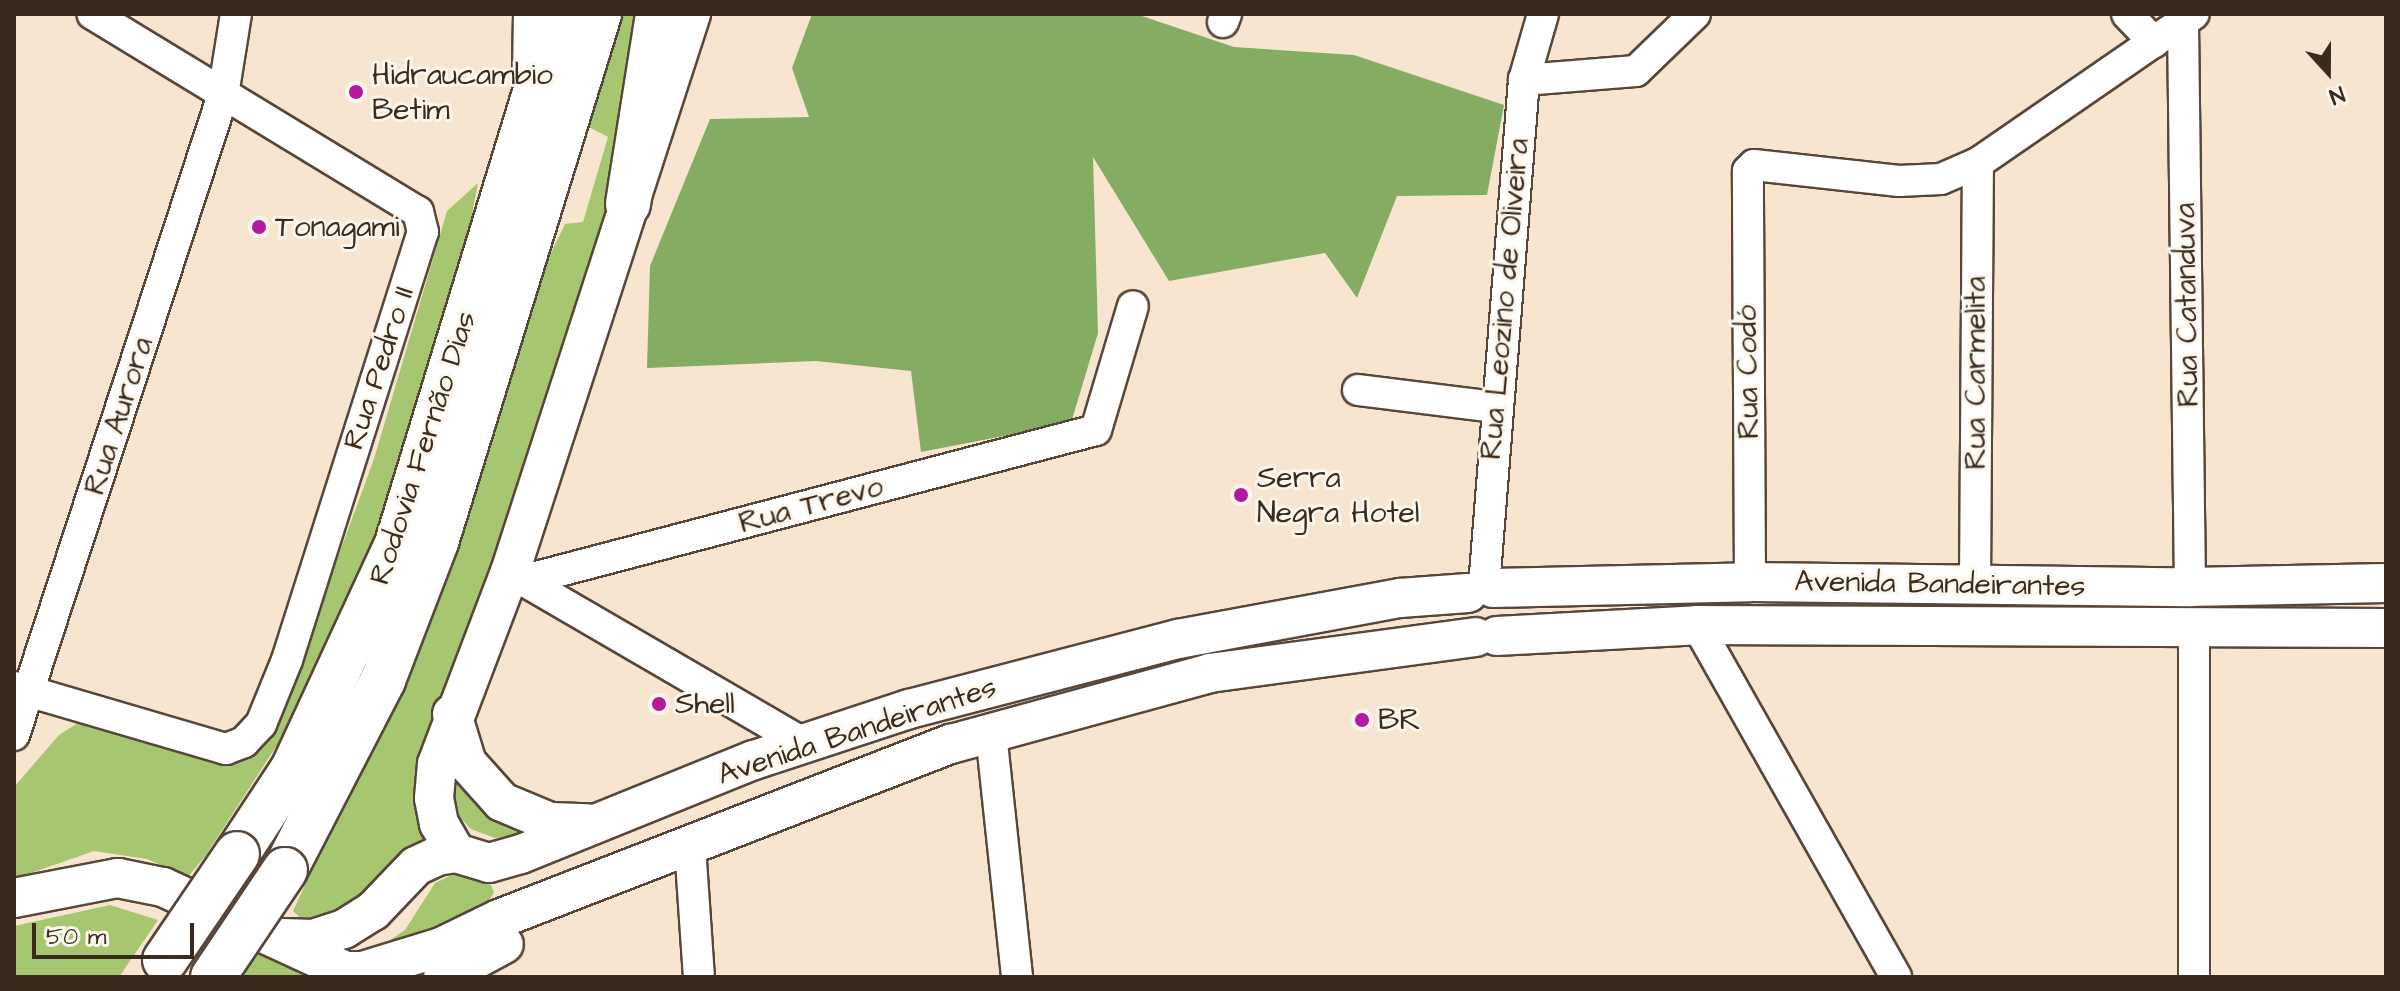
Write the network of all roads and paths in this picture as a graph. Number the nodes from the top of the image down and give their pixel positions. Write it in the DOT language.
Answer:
graph roads {
  1 [pos="92,14"];
  2 [pos="236,14"];
  3 [pos="529,14"];
  4 [pos="559,14"];
  5 [pos="599,14"];
  6 [pos="658,14"];
  7 [pos="691,14"];
  8 [pos="1543,14"];
  9 [pos="1695,14"];
  10 [pos="2127,14"];
  11 [pos="2189,18"];
  12 [pos="2154,42"];
  13 [pos="1524,80"];
  14 [pos="223,95"];
  15 [pos="527,119"];
  16 [pos="1978,163"];
  17 [pos="628,204"];
  18 [pos="1133,306"];
  19 [pos="1358,390"];
  20 [pos="1495,407"];
  21 [pos="517,576"];
  22 [pos="1750,582"];
  23 [pos="2386,583"];
  24 [pos="1975,584"];
  25 [pos="2190,587"];
  26 [pos="1482,589"];
  27 [pos="1697,625"];
  28 [pos="2194,626"];
  29 [pos="2386,628"];
  30 [pos="1486,636"];
  31 [pos="22,690"];
  32 [pos="452,714"];
  33 [pos="991,733"];
  34 [pos="14,735"];
  35 [pos="805,744"];
  36 [pos="693,787"];
  37 [pos="602,821"];
  38 [pos="690,846"];
  39 [pos="472,858"];
  40 [pos="51,891"];
  41 [pos="14,898"];
  42 [pos="14,910"];
  43 [pos="499,919"];
  44 [pos="283,938"];
  45 [pos="158,969"];
  46 [pos="342,974"];
  47 [pos="445,976"];
  48 [pos="213,977"];
  49 [pos="699,977"];
  50 [pos="1017,977"];
  51 [pos="1896,977"];
  52 [pos="2194,977"];
  1 -- 14 [label="street, Rua Pedro II"];
  2 -- 14 [label="street, Rua Aurora"];
  3 -- 15 [label="street"];
  4 -- 15 [label="highway, Rodovia Fernão Dias"];
  5 -- 48 [label="highway, Rodovia Fernão Dias, bridge"];
  6 -- 17 [label="highway"];
  7 -- 17 [label="main road"];
  8 -- 13 [label="street, Rua Leozino de Oliveira"];
  9 -- 13 [label="street"];
  10 -- 12 [label="street"];
  11 -- 12 [label="street"];
  11 -- 25 [label="street, Rua Catanduva"];
  12 -- 16 [label="street"];
  13 -- 20 [label="street, Rua Leozino de Oliveira"];
  14 -- 31 [label="street, Rua Aurora"];
  14 -- 31 [label="street, Rua Pedro II"];
  15 -- 45 [label="highway, Rodovia Fernão Dias, bridge"];
  16 -- 22 [label="street, Rua Codó"];
  16 -- 24 [label="street, Rua Carmelita"];
  17 -- 21 [label="main road"];
  18 -- 21 [label="street, Rua Trevo"];
  19 -- 20 [label="street"];
  20 -- 26 [label="street, Rua Leozino de Oliveira"];
  21 -- 32 [label="main road"];
  21 -- 35 [label="street"];
  22 -- 24 [label="main road, Avenida Bandeirantes"];
  22 -- 26 [label="main road, Avenida Bandeirantes"];
  23 -- 25 [label="main road, Avenida Bandeirantes"];
  24 -- 25 [label="main road, Avenida Bandeirantes"];
  26 -- 30 [label="main road"];
  26 -- 35 [label="main road, Avenida Bandeirantes"];
  27 -- 28 [label="main road, Avenida Bandeirantes"];
  27 -- 30 [label="main road, Avenida Bandeirantes"];
  27 -- 51 [label="street"];
  28 -- 29 [label="main road, Avenida Bandeirantes"];
  28 -- 52 [label="street"];
  30 -- 33 [label="main road, Avenida Bandeirantes"];
  31 -- 34 [label="street, Rua Aurora"];
  32 -- 37 [label="main road"];
  32 -- 39 [label="main road"];
  33 -- 38 [label="main road, Avenida Bandeirantes"];
  33 -- 50 [label="street"];
  35 -- 36 [label="main road, Avenida Bandeirantes"];
  36 -- 37 [label="main road, Avenida Bandeirantes"];
  36 -- 38 [label="main road"];
  37 -- 39 [label="main road, Avenida Bandeirantes"];
  38 -- 43 [label="main road, Avenida Bandeirantes"];
  38 -- 47 [label="main road"];
  38 -- 49 [label="street"];
  39 -- 43 [label="main road"];
  39 -- 44 [label="main road, Avenida Bandeirantes"];
  40 -- 41 [label="main road, Avenida Bandeirantes"];
  40 -- 42 [label="main road"];
  40 -- 44 [label="main road, Avenida Bandeirantes"];
  43 -- 46 [label="main road, Avenida Bandeirantes"];
  44 -- 46 [label="main road, Avenida Bandeirantes"];
}
